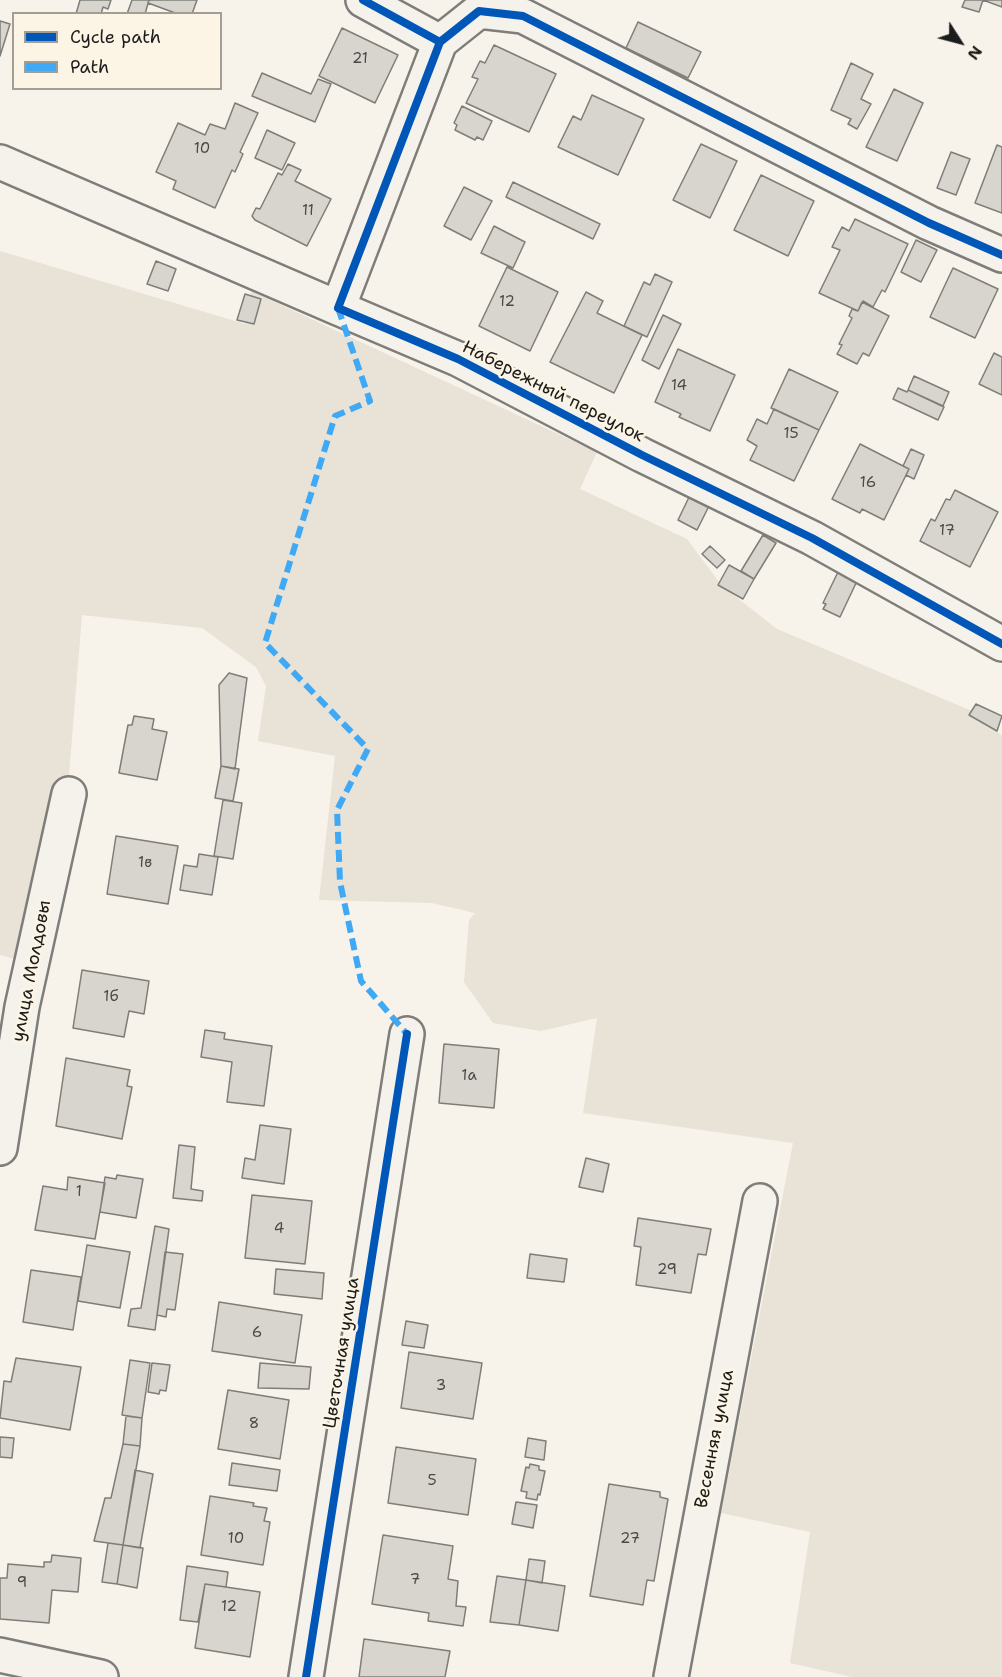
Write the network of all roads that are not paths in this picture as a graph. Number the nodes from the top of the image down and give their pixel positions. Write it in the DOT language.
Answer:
graph roads {
  1 [pos="363,0"];
  2 [pos="440,42"];
  3 [pos="0,162"];
  4 [pos="1002,255"];
  5 [pos="338,308"];
  6 [pos="1002,644"];
  7 [pos="69,794"];
  8 [pos="11,998"];
  9 [pos="407,1034"];
  10 [pos="0,1148"];
  11 [pos="760,1201"];
  12 [pos="0,1655"];
  13 [pos="101,1677"];
  14 [pos="306,1677"];
  15 [pos="670,1677"];
  1 -- 2 [label="street"];
  2 -- 4 [label="street"];
  2 -- 5 [label="street"];
  3 -- 5 [label="street, Набережный переулок"];
  5 -- 6 [label="street, Набережный переулок"];
  7 -- 8 [label="street, улица Молдовы"];
  8 -- 10 [label="street, улица Молдовы"];
  9 -- 14 [label="street, Цветочная улица"];
  11 -- 15 [label="street, Весенняя улица"];
  12 -- 13 [label="street"];
}
